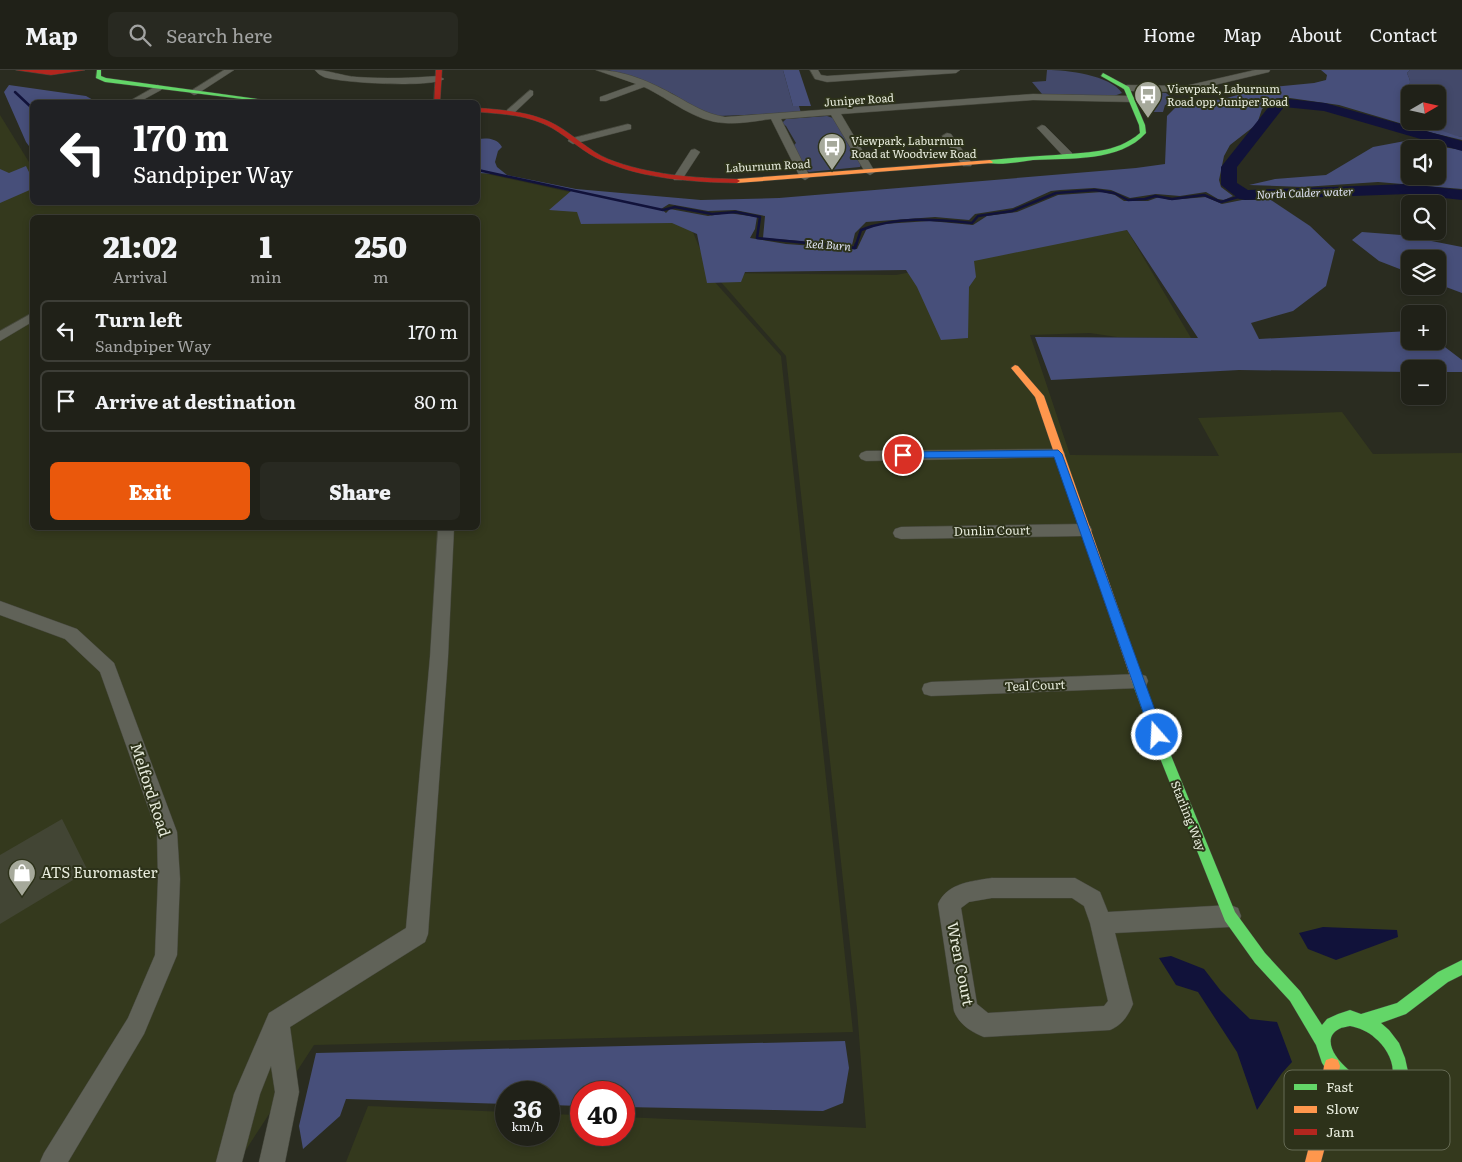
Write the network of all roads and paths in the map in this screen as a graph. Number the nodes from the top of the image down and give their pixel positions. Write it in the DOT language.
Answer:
graph roads {
  1 [pos="19,70"];
  2 [pos="82,70"];
  3 [pos="230,70"];
  4 [pos="319,70"];
  5 [pos="600,70"];
  6 [pos="814,70"];
  7 [pos="956,70"];
  8 [pos="1266,70"];
  9 [pos="100,71"];
  10 [pos="885,72"];
  11 [pos="1107,73"];
  12 [pos="1090,74"];
  13 [pos="439,75"];
  14 [pos="644,84"];
  15 [pos="158,88"];
  16 [pos="1127,88"];
  17 [pos="194,92"];
  18 [pos="530,93"];
  19 [pos="603,99"];
  20 [pos="1132,99"];
  21 [pos="137,100"];
  22 [pos="260,100"];
  23 [pos="437,100"];
  24 [pos="480,110"];
  25 [pos="510,112"];
  26 [pos="835,113"];
  27 [pos="775,117"];
  28 [pos="628,127"];
  29 [pos="1042,128"];
  30 [pos="947,136"];
  31 [pos="574,141"];
  32 [pos="695,152"];
  33 [pos="1068,156"];
  34 [pos="967,164"];
  35 [pos="870,172"];
  36 [pos="805,177"];
  37 [pos="678,178"];
  38 [pos="30,318"];
  39 [pos="0,337"];
  40 [pos="1015,368"];
  41 [pos="1058,454"];
  42 [pos="866,456"];
  43 [pos="446,530"];
  44 [pos="1084,530"];
  45 [pos="900,532"];
  46 [pos="0,608"];
  47 [pos="1138,681"];
  48 [pos="931,689"];
  49 [pos="1230,916"];
  50 [pos="1101,923"];
  51 [pos="1462,967"];
  52 [pos="1295,996"];
  53 [pos="1401,1009"];
  54 [pos="1350,1020"];
  55 [pos="277,1021"];
  56 [pos="1323,1042"];
  57 [pos="1391,1044"];
  58 [pos="1332,1066"];
  59 [pos="1331,1070"];
  60 [pos="1335,1070"];
  61 [pos="1401,1070"];
  62 [pos="54,1162"];
  63 [pos="229,1162"];
  64 [pos="272,1162"];
  1 -- 2 [label="street"];
  2 -- 9 [label="street"];
  3 -- 17 [label="street"];
  4 -- 13 [label="street"];
  5 -- 14 [label="street, Juniper Road"];
  6 -- 10 [label="street"];
  7 -- 10 [label="street"];
  8 -- 16 [label="street"];
  9 -- 15 [label="street"];
  11 -- 12 [label="street"];
  11 -- 16 [label="street"];
  13 -- 23 [label="street"];
  14 -- 19 [label="street"];
  14 -- 27 [label="street, Juniper Road"];
  15 -- 17 [label="street"];
  15 -- 21 [label="street"];
  16 -- 20 [label="street, Laburnum Road"];
  17 -- 22 [label="street"];
  18 -- 25 [label="street"];
  20 -- 26 [label="street, Juniper Road"];
  20 -- 33 [label="street, Laburnum Road"];
  24 -- 25 [label="street, Laburnum Road"];
  25 -- 31 [label="street, Laburnum Road"];
  26 -- 27 [label="street, Juniper Road"];
  26 -- 35 [label="street"];
  27 -- 36 [label="street"];
  28 -- 31 [label="street"];
  29 -- 33 [label="street"];
  30 -- 34 [label="street"];
  31 -- 37 [label="street, Laburnum Road"];
  32 -- 37 [label="street"];
  33 -- 34 [label="street, Laburnum Road"];
  34 -- 35 [label="street, Laburnum Road"];
  35 -- 36 [label="street, Laburnum Road"];
  36 -- 37 [label="street, Laburnum Road"];
  38 -- 39 [label="street"];
  40 -- 41 [label="street, Starling Way"];
  41 -- 42 [label="street"];
  41 -- 44 [label="street, Starling Way"];
  43 -- 55 [label="street"];
  44 -- 45 [label="street, Dunlin Court"];
  44 -- 47 [label="street, Starling Way"];
  46 -- 62 [label="street, Melford Road"];
  47 -- 48 [label="street, Teal Court"];
  47 -- 49 [label="street, Starling Way"];
  49 -- 50 [label="street"];
  49 -- 52 [label="street, Starling Way"];
  50 -- 50 [label="street, Wren Court"];
  51 -- 53 [label="street"];
  52 -- 54 [label="street, Starling Way"];
  52 -- 56 [label="street, Starling Way"];
  53 -- 54 [label="street"];
  53 -- 57 [label="street"];
  54 -- 56 [label="street"];
  54 -- 57 [label="street"];
  55 -- 63 [label="street"];
  55 -- 64 [label="street"];
  56 -- 58 [label="street"];
  57 -- 61 [label="street"];
  58 -- 59 [label="street"];
  58 -- 60 [label="street"];
}
